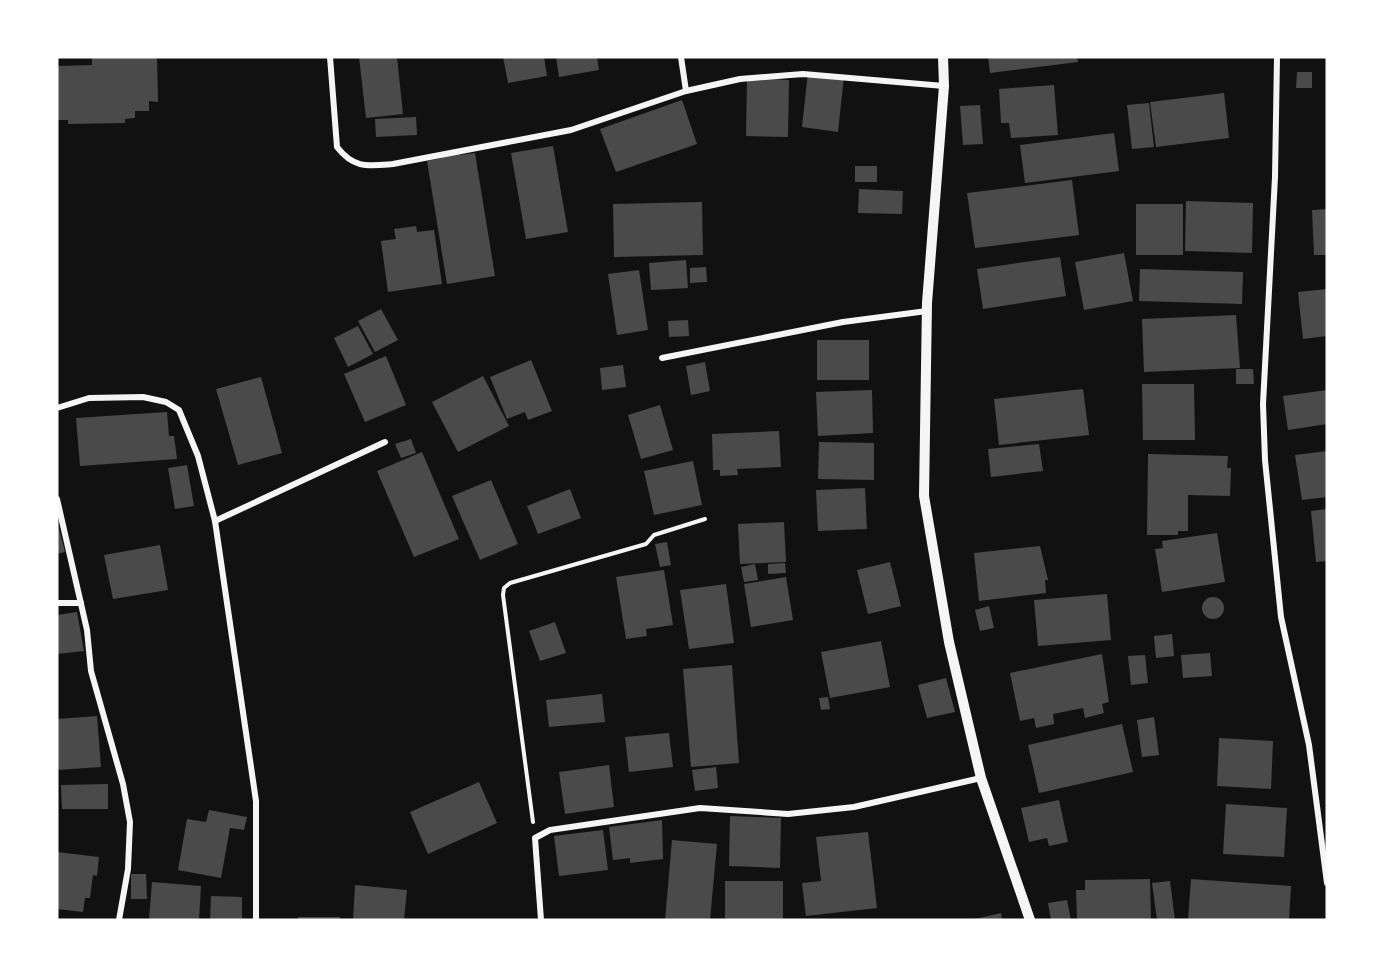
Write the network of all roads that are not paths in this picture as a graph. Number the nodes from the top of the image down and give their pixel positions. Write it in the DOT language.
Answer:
graph roads {
  1 [pos="330,57"];
  2 [pos="681,57"];
  3 [pos="944,57"];
  4 [pos="1277,57"];
  5 [pos="944,86"];
  6 [pos="686,91"];
  7 [pos="927,311"];
  8 [pos="662,358"];
  9 [pos="57,408"];
  10 [pos="385,442"];
  11 [pos="57,499"];
  12 [pos="215,521"];
  13 [pos="57,603"];
  14 [pos="81,603"];
  15 [pos="981,778"];
  16 [pos="1327,883"];
  17 [pos="119,920"];
  18 [pos="256,920"];
  19 [pos="541,920"];
  20 [pos="1030,920"];
  1 -- 6 [label="street"];
  2 -- 6 [label="street"];
  3 -- 5 [label="street"];
  4 -- 16 [label="street"];
  5 -- 6 [label="street"];
  5 -- 7 [label="street"];
  7 -- 8 [label="street"];
  7 -- 15 [label="street"];
  9 -- 12 [label="street"];
  10 -- 12 [label="street"];
  11 -- 14 [label="street"];
  12 -- 18 [label="street"];
  13 -- 14 [label="street"];
  14 -- 17 [label="street"];
  15 -- 19 [label="street"];
  15 -- 20 [label="street"];
}
